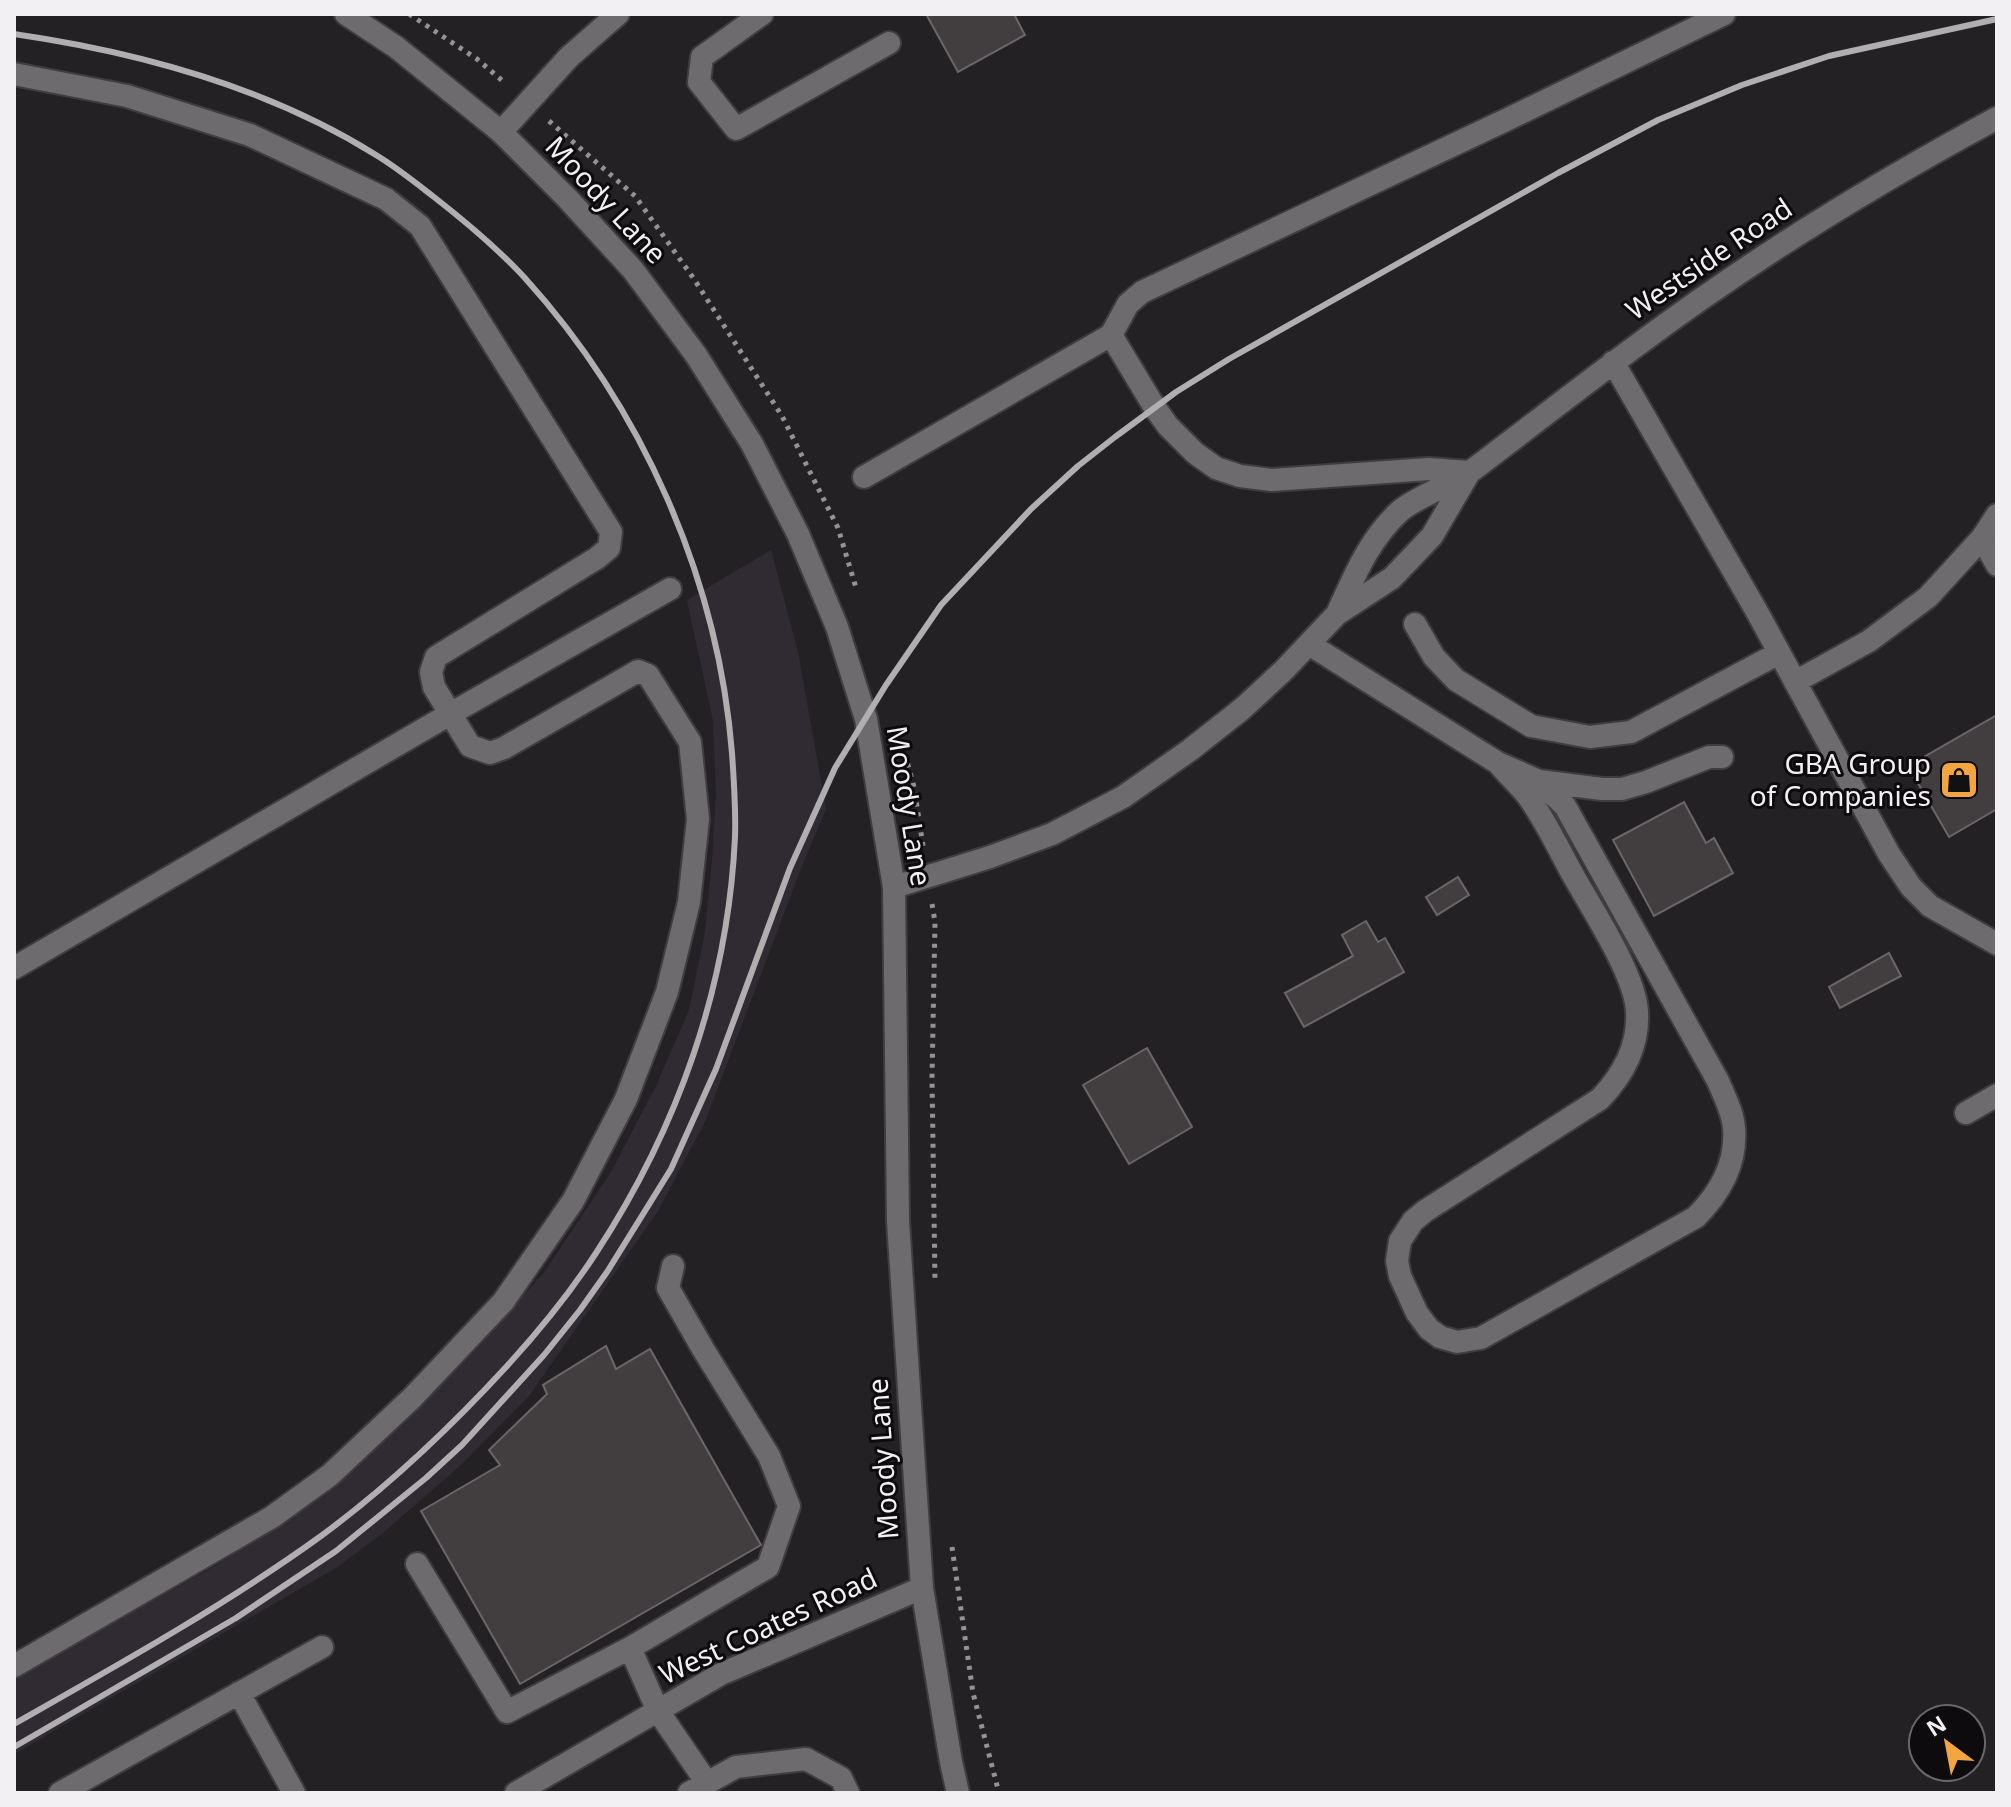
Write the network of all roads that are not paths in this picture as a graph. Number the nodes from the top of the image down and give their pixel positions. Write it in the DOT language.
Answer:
graph roads {
  1 [pos="346,14"];
  2 [pos="618,14"];
  3 [pos="762,14"];
  4 [pos="1724,14"];
  5 [pos="889,43"];
  6 [pos="14,74"];
  7 [pos="1997,118"];
  8 [pos="501,132"];
  9 [pos="1111,335"];
  10 [pos="1613,362"];
  11 [pos="1470,472"];
  12 [pos="864,477"];
  13 [pos="1997,515"];
  14 [pos="1982,538"];
  15 [pos="1997,565"];
  16 [pos="670,589"];
  17 [pos="1337,614"];
  18 [pos="1415,624"];
  19 [pos="1309,644"];
  20 [pos="1779,653"];
  21 [pos="1795,682"];
  22 [pos="450,714"];
  23 [pos="1722,757"];
  24 [pos="1498,763"];
  25 [pos="1539,781"];
  26 [pos="894,887"];
  27 [pos="1997,944"];
  28 [pos="14,968"];
  29 [pos="1997,1095"];
  30 [pos="1966,1113"];
  31 [pos="673,1266"];
  32 [pos="417,1564"];
  33 [pos="922,1588"];
  34 [pos="322,1647"];
  35 [pos="630,1648"];
  36 [pos="14,1666"];
  37 [pos="239,1693"];
  38 [pos="658,1711"];
  39 [pos="698,1788"];
  40 [pos="60,1793"];
  41 [pos="294,1793"];
  42 [pos="516,1793"];
  43 [pos="848,1793"];
  44 [pos="958,1793"];
  1 -- 8 [label="street, Moody Lane"];
  2 -- 8 [label="street"];
  3 -- 5 [label="street"];
  4 -- 9 [label="street"];
  6 -- 22 [label="street"];
  7 -- 10 [label="street, Westside Road"];
  8 -- 26 [label="street, Moody Lane"];
  9 -- 11 [label="street"];
  9 -- 12 [label="street"];
  10 -- 11 [label="street, Westside Road"];
  10 -- 20 [label="street"];
  11 -- 17 [label="street"];
  11 -- 17 [label="street"];
  13 -- 14 [label="street"];
  14 -- 15 [label="street"];
  14 -- 21 [label="street"];
  16 -- 22 [label="street"];
  17 -- 19 [label="street"];
  18 -- 20 [label="street"];
  19 -- 24 [label="street"];
  19 -- 26 [label="street"];
  20 -- 21 [label="street"];
  21 -- 27 [label="street"];
  22 -- 28 [label="street"];
  22 -- 36 [label="street"];
  23 -- 25 [label="street"];
  24 -- 25 [label="street"];
  24 -- 25 [label="street"];
  26 -- 33 [label="street, Moody Lane"];
  29 -- 30 [label="street"];
  31 -- 35 [label="street"];
  32 -- 35 [label="street"];
  33 -- 38 [label="street, West Coates Road"];
  33 -- 44 [label="street, Moody Lane"];
  34 -- 37 [label="street"];
  35 -- 38 [label="street"];
  37 -- 40 [label="street"];
  37 -- 41 [label="street"];
  38 -- 39 [label="street"];
  38 -- 42 [label="street, West Coates Road"];
  39 -- 43 [label="street"];
}
